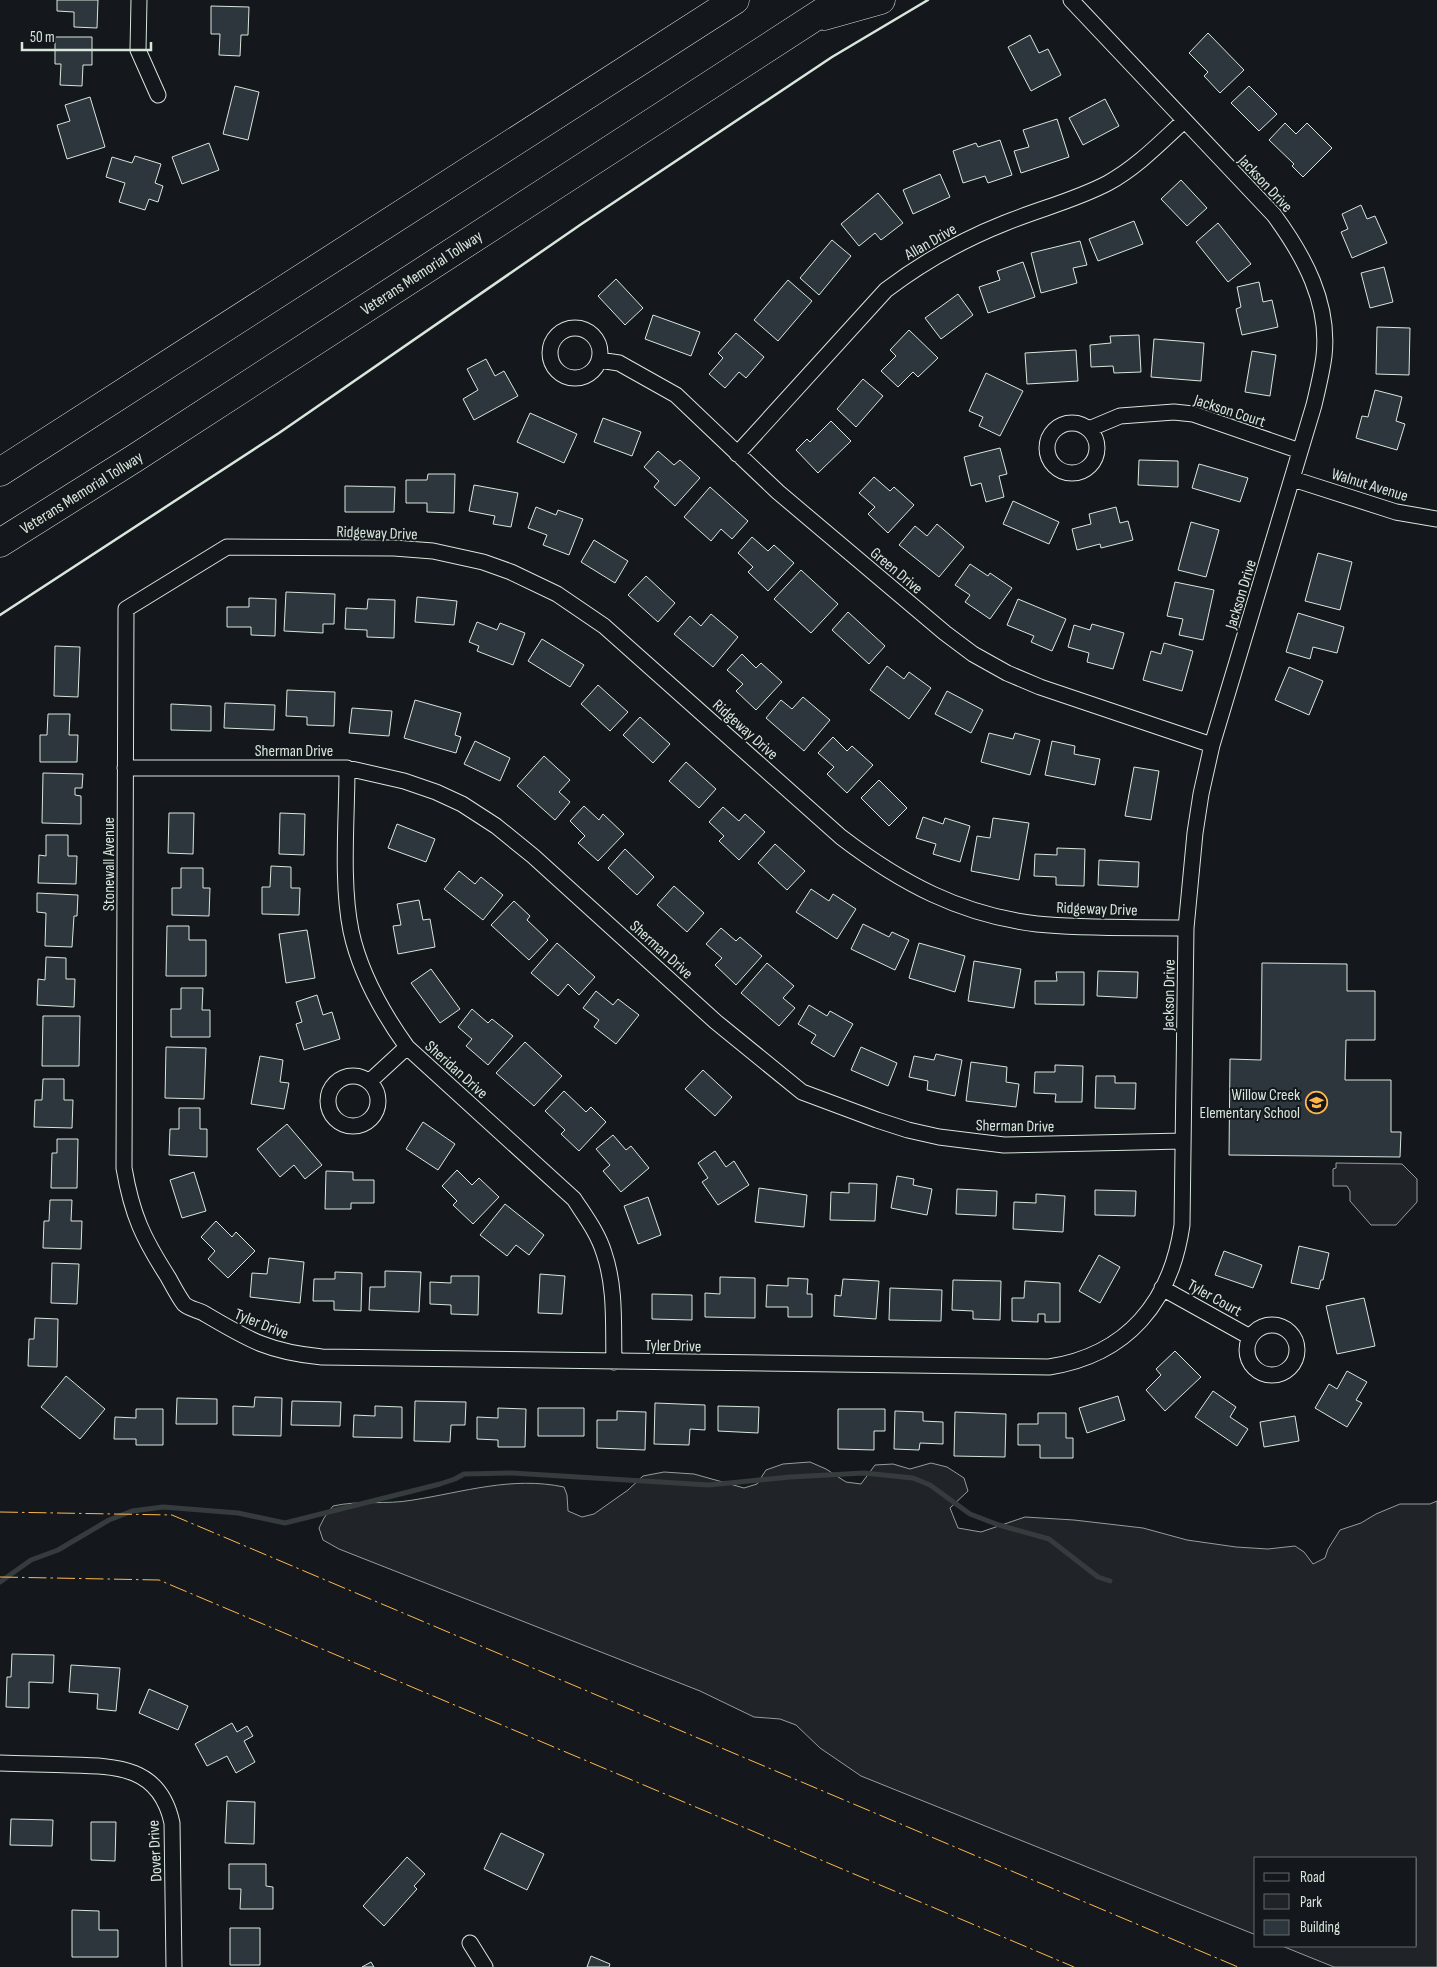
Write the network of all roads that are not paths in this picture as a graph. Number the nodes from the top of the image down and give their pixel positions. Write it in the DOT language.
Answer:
graph roads {
  1 [pos="139,0"];
  2 [pos="717,0"];
  3 [pos="735,0"];
  4 [pos="841,0"];
  5 [pos="881,0"];
  6 [pos="1071,0"];
  7 [pos="813,19"];
  8 [pos="623,71"];
  9 [pos="158,95"];
  10 [pos="1184,121"];
  11 [pos="599,360"];
  12 [pos="1090,429"];
  13 [pos="1300,451"];
  14 [pos="737,454"];
  15 [pos="0,472"];
  16 [pos="1292,479"];
  17 [pos="1437,519"];
  18 [pos="0,543"];
  19 [pos="287,548"];
  20 [pos="1212,745"];
  21 [pos="125,768"];
  22 [pos="347,768"];
  23 [pos="1186,928"];
  24 [pos="407,1047"];
  25 [pos="369,1082"];
  26 [pos="1183,1141"];
  27 [pos="174,1286"];
  28 [pos="1162,1288"];
  29 [pos="1250,1337"];
  30 [pos="614,1362"];
  31 [pos="0,1763"];
  32 [pos="470,1943"];
  33 [pos="174,1963"];
  34 [pos="485,1967"];
  1 -- 9 [label="street"];
  2 -- 8 [label="highway"];
  3 -- 8 [label="highway"];
  4 -- 7 [label="highway, Veterans Memorial Tollway"];
  5 -- 7 [label="highway"];
  6 -- 10 [label="street, Jackson Drive"];
  7 -- 18 [label="highway, Veterans Memorial Tollway"];
  8 -- 15 [label="highway"];
  10 -- 13 [label="street, Jackson Drive"];
  10 -- 14 [label="street, Allan Drive"];
  11 -- 14 [label="street, Green Drive"];
  12 -- 13 [label="street, Jackson Court"];
  13 -- 16 [label="street, Jackson Drive"];
  14 -- 20 [label="street, Green Drive"];
  16 -- 17 [label="street, Walnut Avenue"];
  16 -- 20 [label="street, Jackson Drive"];
  19 -- 21 [label="street, Stonewall Avenue"];
  19 -- 23 [label="street, Ridgeway Drive"];
  20 -- 23 [label="street, Jackson Drive"];
  21 -- 22 [label="street, Sherman Drive"];
  21 -- 27 [label="street, Stonewall Avenue"];
  22 -- 24 [label="street, Sheridan Drive"];
  22 -- 26 [label="street, Sherman Drive"];
  23 -- 26 [label="street, Jackson Drive"];
  24 -- 25 [label="street"];
  24 -- 30 [label="street, Sheridan Drive"];
  26 -- 28 [label="street, Jackson Drive"];
  27 -- 30 [label="street, Tyler Drive"];
  28 -- 29 [label="street, Tyler Court"];
  28 -- 30 [label="street, Tyler Drive"];
  31 -- 33 [label="street, Dover Drive"];
  32 -- 34 [label="street"];
}
